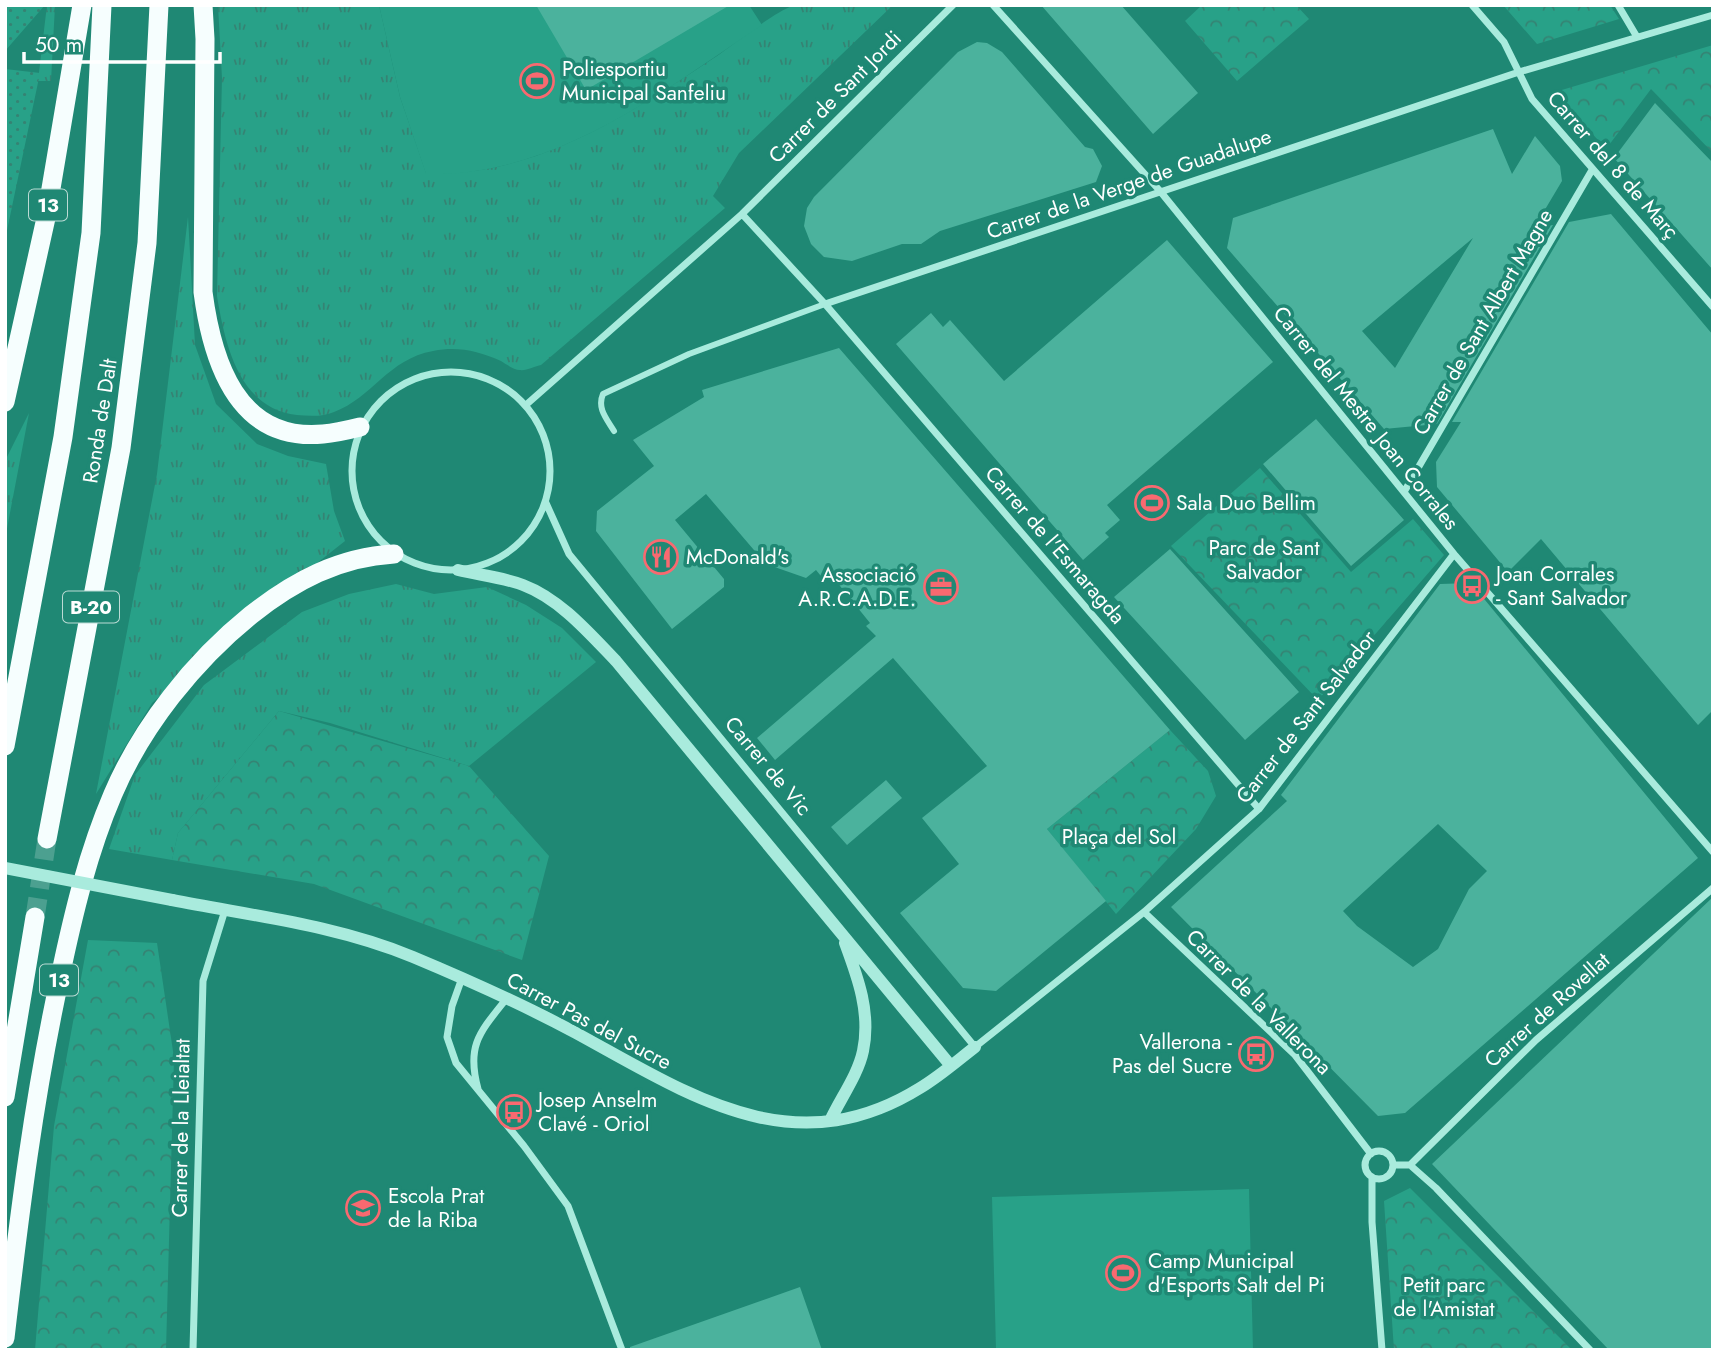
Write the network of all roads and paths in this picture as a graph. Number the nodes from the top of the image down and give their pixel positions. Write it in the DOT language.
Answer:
graph roads {
  1 [pos="82,5"];
  2 [pos="102,5"];
  3 [pos="159,5"];
  4 [pos="203,5"];
  5 [pos="953,5"];
  6 [pos="993,5"];
  7 [pos="1472,5"];
  8 [pos="1618,5"];
  9 [pos="1713,15"];
  10 [pos="1637,37"];
  11 [pos="1518,72"];
  12 [pos="1592,170"];
  13 [pos="1160,191"];
  14 [pos="742,214"];
  15 [pos="825,304"];
  16 [pos="1713,307"];
  17 [pos="5,402"];
  18 [pos="527,404"];
  19 [pos="360,427"];
  20 [pos="614,431"];
  21 [pos="1404,492"];
  22 [pos="546,503"];
  23 [pos="394,554"];
  24 [pos="1454,554"];
  25 [pos="458,570"];
  26 [pos="5,746"];
  27 [pos="1259,809"];
  28 [pos="47,839"];
  29 [pos="1713,852"];
  30 [pos="5,868"];
  31 [pos="1713,888"];
  32 [pos="225,910"];
  33 [pos="1144,912"];
  34 [pos="35,917"];
  35 [pos="842,933"];
  36 [pos="462,978"];
  37 [pos="507,998"];
  38 [pos="975,1046"];
  39 [pos="951,1066"];
  40 [pos="478,1090"];
  41 [pos="5,1097"];
  42 [pos="830,1121"];
  43 [pos="1371,1154"];
  44 [pos="1393,1165"];
  45 [pos="1410,1165"];
  46 [pos="1372,1177"];
  47 [pos="5,1338"];
  48 [pos="193,1350"];
  49 [pos="622,1350"];
  50 [pos="1382,1350"];
  51 [pos="1590,1350"];
  1 -- 17 [label="highway, 13"];
  2 -- 26 [label="highway, Ronda de Dalt / B-20"];
  3 -- 28 [label="highway, Ronda de Dalt / B-20"];
  4 -- 19 [label="highway"];
  5 -- 14 [label="street, Carrer de Sant Jordi"];
  6 -- 13 [label="street, Carrer del Mestre Joan Corrales"];
  7 -- 11 [label="street, Carrer del 8 de Març"];
  8 -- 10 [label="street"];
  9 -- 10 [label="street, Carrer de la Verge de Guadalupe"];
  10 -- 11 [label="street, Carrer de la Verge de Guadalupe"];
  11 -- 12 [label="street, Carrer del 8 de Març"];
  11 -- 13 [label="street, Carrer de la Verge de Guadalupe"];
  12 -- 16 [label="street, Carrer del 8 de Març"];
  12 -- 21 [label="street, Carrer de Sant Albert Magne"];
  13 -- 15 [label="street, Carrer de la Verge de Guadalupe"];
  13 -- 21 [label="street, Carrer del Mestre Joan Corrales"];
  14 -- 15 [label="street"];
  14 -- 18 [label="street, Carrer de Sant Jordi"];
  15 -- 20 [label="street, Carrer de la Verge de Guadalupe"];
  15 -- 27 [label="street, Carrer de l'Esmaragda"];
  18 -- 19 [label="street"];
  18 -- 22 [label="street"];
  19 -- 23 [label="street"];
  21 -- 24 [label="street, Carrer del Mestre Joan Corrales"];
  22 -- 25 [label="street"];
  22 -- 38 [label="street, Carrer de Vic"];
  23 -- 25 [label="street"];
  23 -- 47 [label="highway, 13"];
  24 -- 27 [label="street, Carrer de Sant Salvador"];
  24 -- 29 [label="street, Carrer del Mestre Joan Corrales"];
  25 -- 35 [label="street"];
  27 -- 33 [label="street, Carrer de Sant Salvador"];
  30 -- 32 [label="street, Carrer Pas del Sucre, bridge"];
  31 -- 45 [label="street, Carrer de Rovellat"];
  32 -- 36 [label="street, Carrer Pas del Sucre"];
  32 -- 48 [label="street, Carrer de la Lleialtat"];
  33 -- 38 [label="street, Carrer de Sant Salvador"];
  33 -- 43 [label="street, Carrer de la Vallerona"];
  34 -- 41 [label="highway"];
  35 -- 39 [label="street"];
  35 -- 42 [label="street"];
  36 -- 37 [label="street, Carrer Pas del Sucre"];
  36 -- 40 [label="street"];
  37 -- 40 [label="street"];
  37 -- 42 [label="street, Carrer Pas del Sucre"];
  38 -- 39 [label="street, Carrer Pas del Sucre"];
  39 -- 42 [label="street, Carrer Pas del Sucre"];
  40 -- 49 [label="street"];
  43 -- 44 [label="street"];
  43 -- 46 [label="street"];
  44 -- 45 [label="street"];
  44 -- 46 [label="street"];
  45 -- 51 [label="street"];
  46 -- 50 [label="street"];
}
